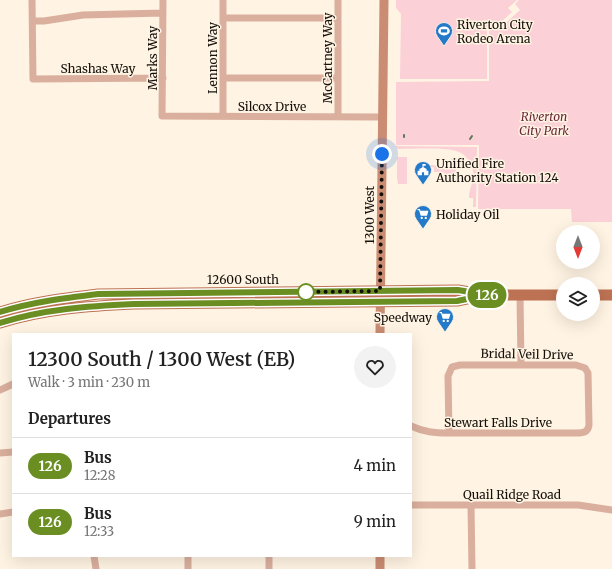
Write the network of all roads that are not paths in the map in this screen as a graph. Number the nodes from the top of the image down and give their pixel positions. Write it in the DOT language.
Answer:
graph roads {
  1 [pos="32,0"];
  2 [pos="163,0"];
  3 [pos="223,0"];
  4 [pos="338,0"];
  5 [pos="384,0"];
  6 [pos="163,13"];
  7 [pos="223,18"];
  8 [pos="338,18"];
  9 [pos="32,21"];
  10 [pos="163,78"];
  11 [pos="223,78"];
  12 [pos="338,78"];
  13 [pos="162,116"];
  14 [pos="223,116"];
  15 [pos="338,117"];
  16 [pos="382,117"];
  17 [pos="520,295"];
  18 [pos="556,295"];
  19 [pos="600,295"];
  20 [pos="612,295"];
  21 [pos="380,296"];
  22 [pos="0,312"];
  23 [pos="0,323"];
  24 [pos="380,333"];
  25 [pos="521,365"];
  26 [pos="12,384"];
  27 [pos="0,390"];
  28 [pos="412,426"];
  29 [pos="587,431"];
  30 [pos="449,433"];
  31 [pos="12,452"];
  32 [pos="0,453"];
  33 [pos="412,505"];
  34 [pos="471,505"];
  35 [pos="612,510"];
  36 [pos="12,512"];
  37 [pos="0,514"];
  38 [pos="94,557"];
  39 [pos="188,557"];
  40 [pos="269,557"];
  41 [pos="380,557"];
  42 [pos="96,569"];
  43 [pos="188,569"];
  44 [pos="269,569"];
  45 [pos="380,569"];
  46 [pos="472,569"];
  1 -- 9 [label="street"];
  2 -- 6 [label="street, Marks Way"];
  3 -- 7 [label="street, Lennon Way"];
  4 -- 8 [label="street, McCartney Way"];
  5 -- 16 [label="street, 1300 West"];
  6 -- 9 [label="street"];
  6 -- 10 [label="street, Marks Way"];
  7 -- 8 [label="street"];
  7 -- 11 [label="street, Lennon Way"];
  8 -- 12 [label="street, McCartney Way"];
  9 -- 10 [label="street, Shashas Way"];
  10 -- 13 [label="street, Marks Way"];
  11 -- 12 [label="street"];
  11 -- 14 [label="street, Lennon Way"];
  12 -- 15 [label="street, McCartney Way"];
  13 -- 14 [label="street, Silcox Drive"];
  14 -- 15 [label="street, Silcox Drive"];
  15 -- 16 [label="street, Silcox Drive"];
  16 -- 21 [label="street, 1300 West"];
  17 -- 18 [label="main road, 12600 South"];
  17 -- 21 [label="main road, 12600 South"];
  17 -- 25 [label="street"];
  19 -- 20 [label="main road"];
  21 -- 22 [label="main road, 12600 South"];
  21 -- 23 [label="main road, 12600 South"];
  21 -- 24 [label="street, 1300 West"];
  25 -- 29 [label="street, Bridal Veil Drive"];
  25 -- 30 [label="street, Bridal Veil Drive"];
  26 -- 27 [label="street"];
  28 -- 30 [label="street, Stewart Falls Drive"];
  29 -- 30 [label="street, Stewart Falls Drive"];
  31 -- 32 [label="street"];
  33 -- 34 [label="street, Quail Ridge Road"];
  34 -- 35 [label="street, Quail Ridge Road"];
  34 -- 46 [label="street"];
  36 -- 37 [label="street"];
  38 -- 42 [label="street"];
  39 -- 43 [label="street"];
  40 -- 44 [label="street"];
  41 -- 45 [label="street"];
}
